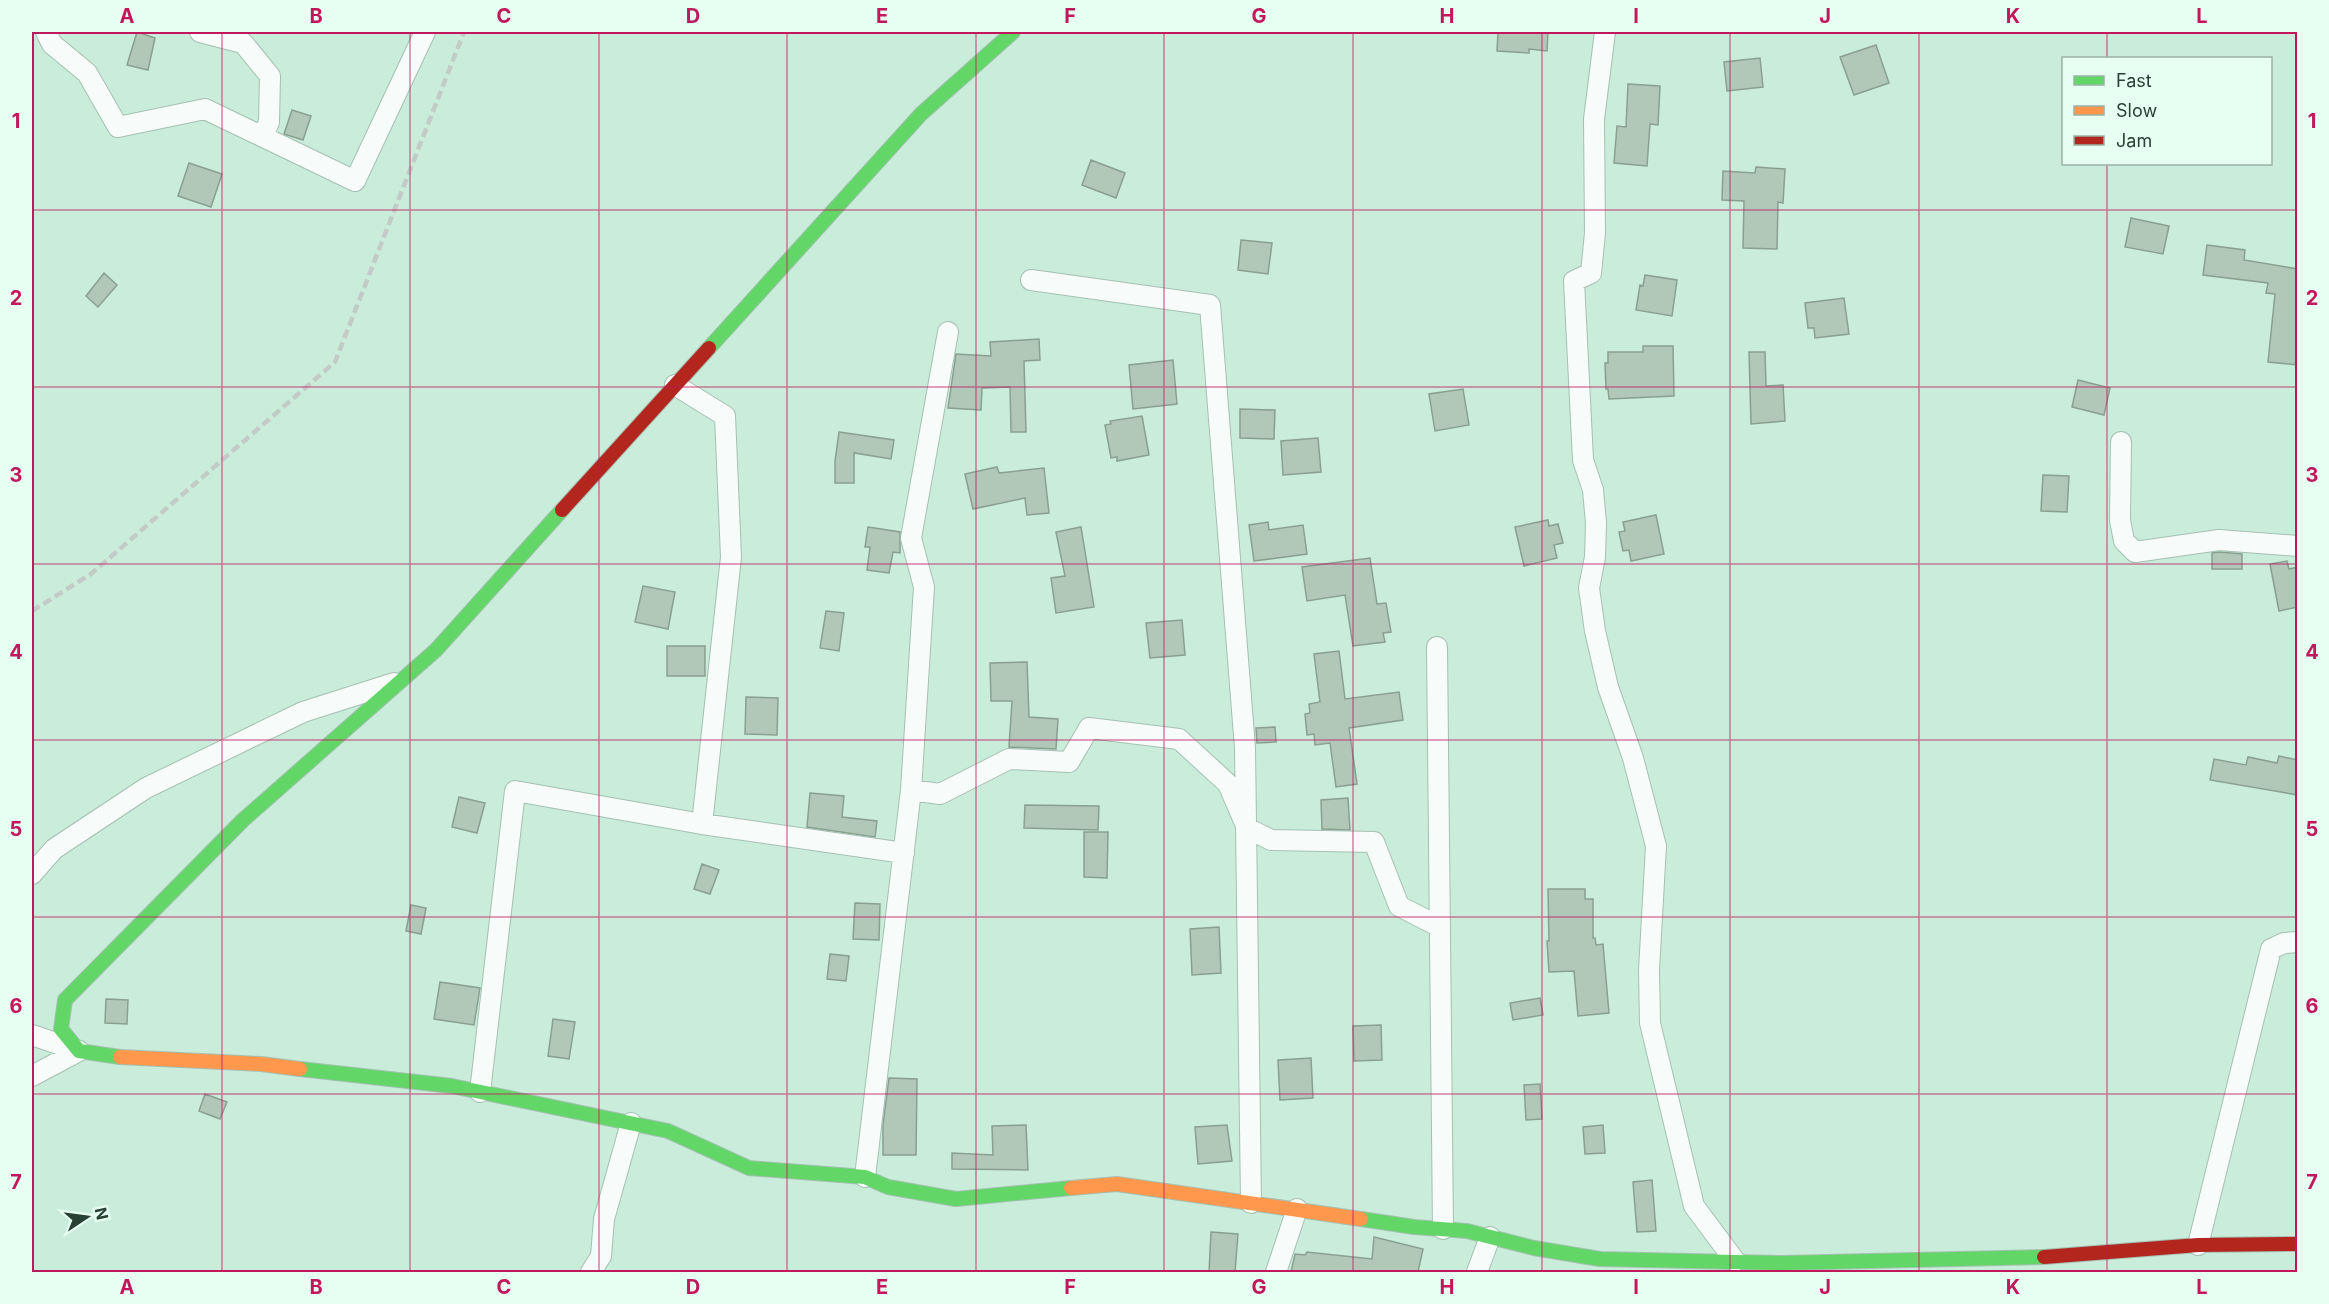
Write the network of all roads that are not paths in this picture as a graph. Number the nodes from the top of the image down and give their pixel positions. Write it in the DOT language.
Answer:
graph roads {
  1 [pos="46,32"];
  2 [pos="200,32"];
  3 [pos="425,32"];
  4 [pos="1013,32"];
  5 [pos="1605,32"];
  6 [pos="264,136"];
  7 [pos="1031,280"];
  8 [pos="948,332"];
  9 [pos="675,385"];
  10 [pos="2121,442"];
  11 [pos="2298,546"];
  12 [pos="1437,646"];
  13 [pos="401,680"];
  14 [pos="911,790"];
  15 [pos="702,824"];
  16 [pos="1247,828"];
  17 [pos="904,853"];
  18 [pos="32,874"];
  19 [pos="1440,927"];
  20 [pos="2298,942"];
  21 [pos="32,1035"];
  22 [pos="80,1051"];
  23 [pos="32,1076"];
  24 [pos="480,1092"];
  25 [pos="631,1123"];
  26 [pos="865,1177"];
  27 [pos="1251,1203"];
  28 [pos="1297,1209"];
  29 [pos="1443,1229"];
  30 [pos="1490,1237"];
  31 [pos="2298,1244"];
  32 [pos="2198,1245"];
  33 [pos="1735,1260"];
  34 [pos="2062,1265"];
  35 [pos="1782,1268"];
  36 [pos="591,1272"];
  37 [pos="1276,1272"];
  38 [pos="1477,1272"];
  1 -- 6 [label="street"];
  2 -- 6 [label="street"];
  3 -- 6 [label="street"];
  4 -- 9 [label="street"];
  5 -- 33 [label="street"];
  7 -- 16 [label="street"];
  8 -- 14 [label="street"];
  9 -- 13 [label="street"];
  9 -- 15 [label="street"];
  10 -- 11 [label="street"];
  12 -- 19 [label="street"];
  13 -- 18 [label="street"];
  13 -- 22 [label="street"];
  14 -- 16 [label="street"];
  14 -- 17 [label="street"];
  15 -- 17 [label="street"];
  15 -- 24 [label="street"];
  16 -- 19 [label="street"];
  16 -- 27 [label="street"];
  17 -- 26 [label="street"];
  19 -- 29 [label="street"];
  20 -- 32 [label="street"];
  21 -- 22 [label="street"];
  22 -- 23 [label="street"];
  22 -- 24 [label="street"];
  24 -- 25 [label="street"];
  25 -- 26 [label="street"];
  25 -- 36 [label="street"];
  26 -- 27 [label="street"];
  27 -- 28 [label="street"];
  28 -- 29 [label="street"];
  28 -- 37 [label="street"];
  29 -- 30 [label="street"];
  30 -- 33 [label="street"];
  30 -- 38 [label="street"];
  31 -- 32 [label="street"];
  32 -- 34 [label="street"];
  33 -- 35 [label="street"];
  34 -- 35 [label="street"];
}
